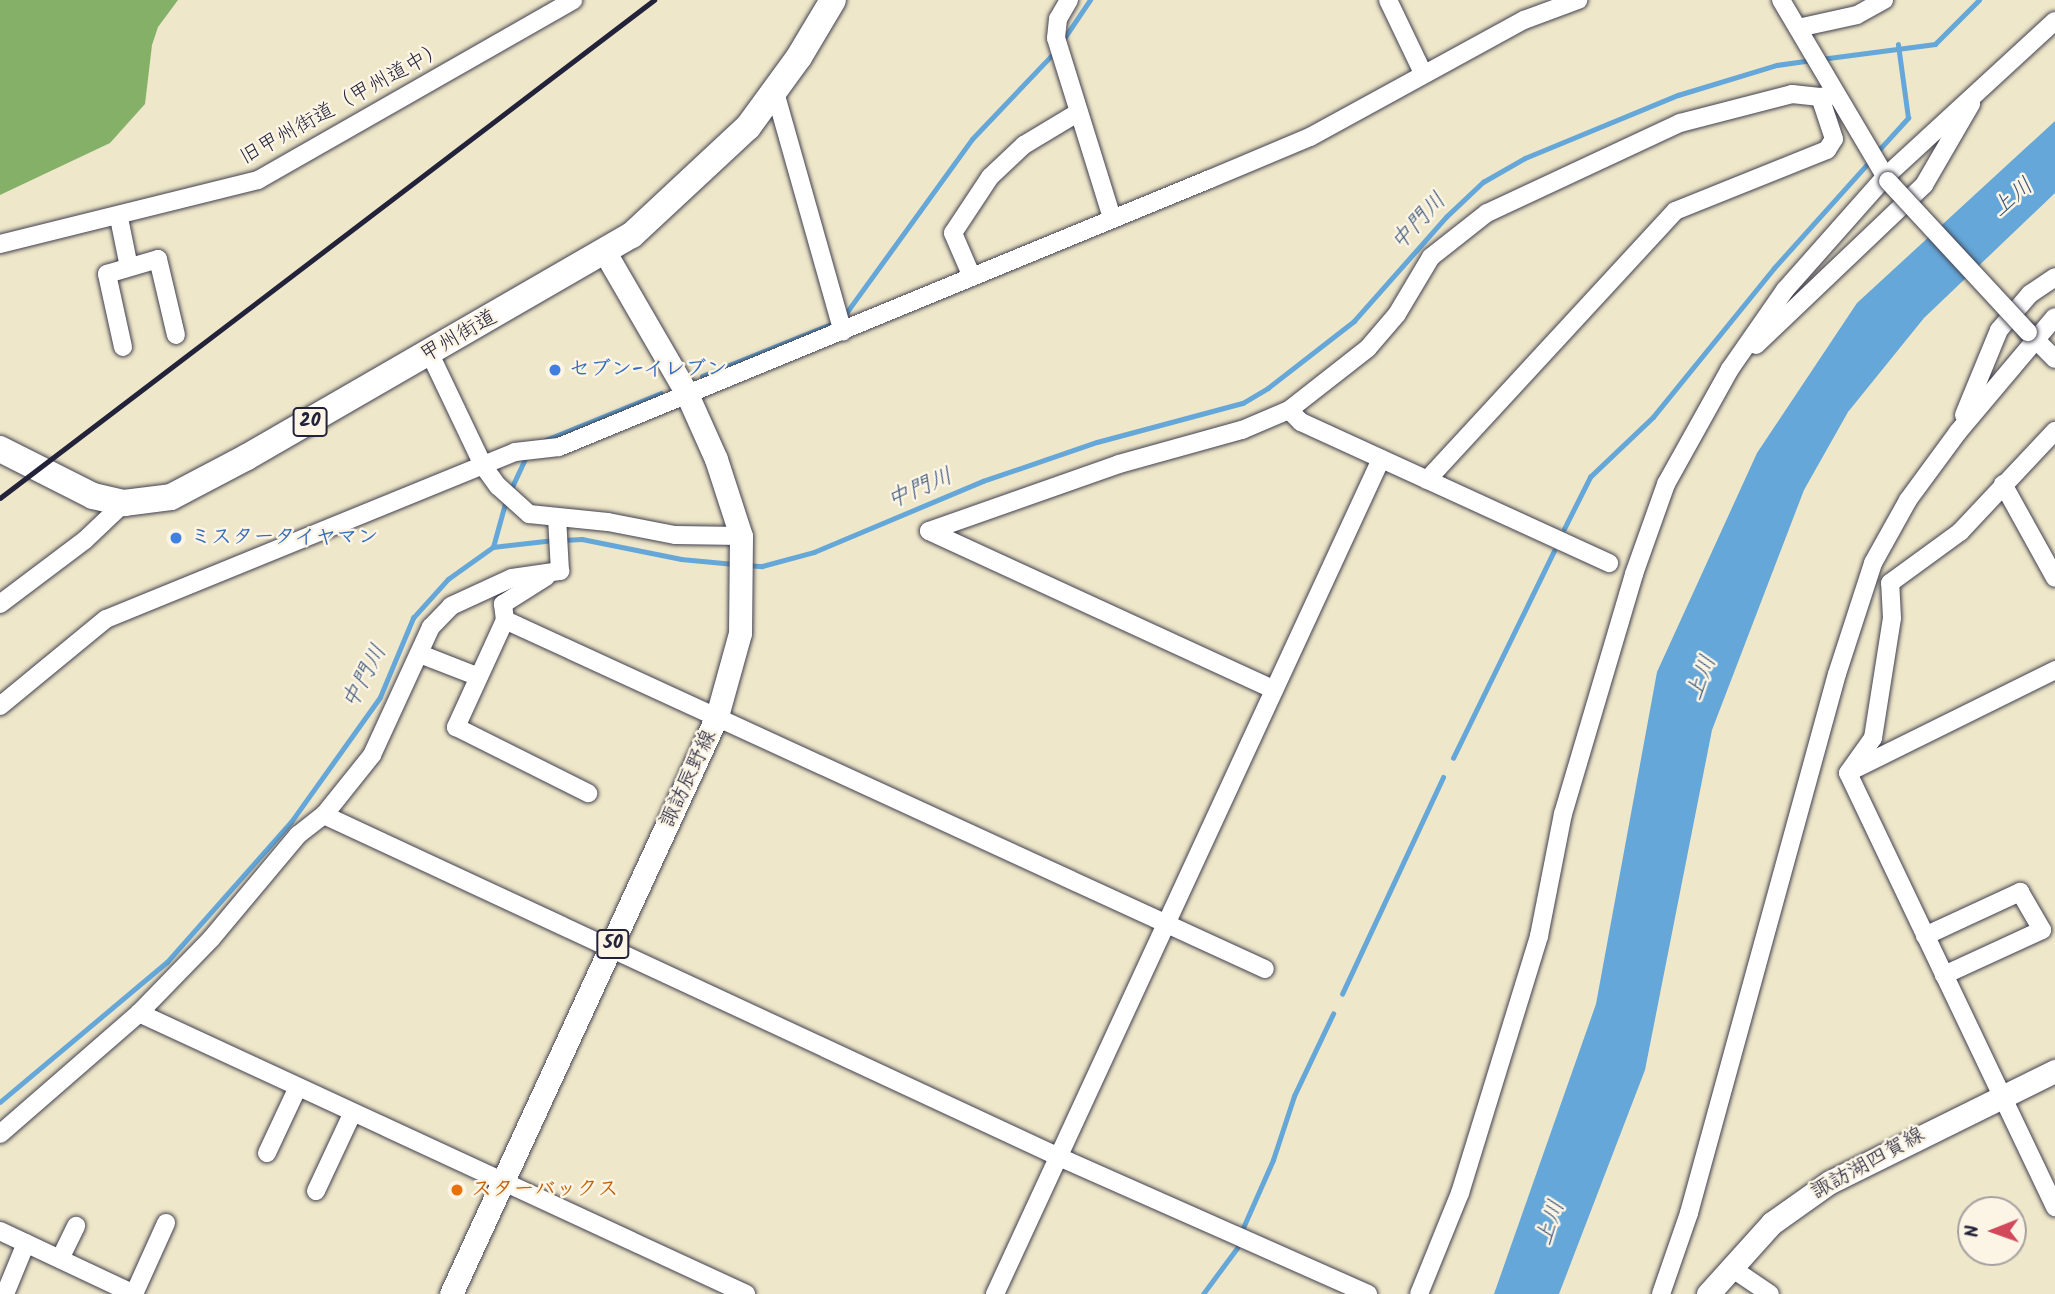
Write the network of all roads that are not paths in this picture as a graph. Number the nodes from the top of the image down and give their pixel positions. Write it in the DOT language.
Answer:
graph roads {
  1 [pos="572,0"];
  2 [pos="833,0"];
  3 [pos="1069,0"];
  4 [pos="1388,0"];
  5 [pos="1578,0"];
  6 [pos="1781,0"];
  7 [pos="1884,0"];
  8 [pos="2055,21"];
  9 [pos="1801,33"];
  10 [pos="1423,73"];
  11 [pos="1977,91"];
  12 [pos="775,92"];
  13 [pos="1830,94"];
  14 [pos="1079,113"];
  15 [pos="1883,175"];
  16 [pos="119,218"];
  17 [pos="1112,218"];
  18 [pos="0,244"];
  19 [pos="605,253"];
  20 [pos="129,267"];
  21 [pos="972,277"];
  22 [pos="2055,278"];
  23 [pos="2055,317"];
  24 [pos="839,325"];
  25 [pos="176,335"];
  26 [pos="2030,335"];
  27 [pos="123,347"];
  28 [pos="430,354"];
  29 [pos="2055,359"];
  30 [pos="1730,369"];
  31 [pos="686,392"];
  32 [pos="1289,410"];
  33 [pos="2055,431"];
  34 [pos="1958,432"];
  35 [pos="0,450"];
  36 [pos="1381,458"];
  37 [pos="485,467"];
  38 [pos="1427,480"];
  39 [pos="2003,484"];
  40 [pos="124,503"];
  41 [pos="557,521"];
  42 [pos="741,539"];
  43 [pos="1609,563"];
  44 [pos="554,567"];
  45 [pos="2055,578"];
  46 [pos="0,604"];
  47 [pos="505,620"];
  48 [pos="420,654"];
  49 [pos="2055,670"];
  50 [pos="479,677"];
  51 [pos="1274,690"];
  52 [pos="0,706"];
  53 [pos="718,716"];
  54 [pos="1848,773"];
  55 [pos="588,793"];
  56 [pos="324,815"];
  57 [pos="1166,925"];
  58 [pos="1925,936"];
  59 [pos="611,949"];
  60 [pos="1265,969"];
  61 [pos="1944,975"];
  62 [pos="139,1013"];
  63 [pos="2055,1071"];
  64 [pos="297,1089"];
  65 [pos="2003,1096"];
  66 [pos="352,1114"];
  67 [pos="0,1133"];
  68 [pos="267,1153"];
  69 [pos="1059,1157"];
  70 [pos="503,1182"];
  71 [pos="316,1191"];
  72 [pos="2055,1208"];
  73 [pos="166,1223"];
  74 [pos="76,1226"];
  75 [pos="0,1231"];
  76 [pos="26,1243"];
  77 [pos="60,1259"];
  78 [pos="1730,1268"];
  79 [pos="100,1287"];
  80 [pos="5,1294"];
  81 [pos="134,1294"];
  82 [pos="451,1294"];
  83 [pos="746,1294"];
  84 [pos="995,1294"];
  85 [pos="1368,1294"];
  86 [pos="1419,1294"];
  87 [pos="1661,1294"];
  88 [pos="1708,1294"];
  89 [pos="1770,1294"];
  1 -- 16 [label="street, 旧甲州街道（甲州道中）"];
  2 -- 12 [label="highway, 甲州街道 / 20"];
  3 -- 14 [label="street"];
  4 -- 10 [label="street"];
  5 -- 10 [label="street"];
  6 -- 9 [label="street"];
  7 -- 9 [label="street"];
  8 -- 11 [label="street"];
  9 -- 13 [label="street"];
  10 -- 17 [label="street"];
  11 -- 15 [label="street"];
  11 -- 30 [label="street"];
  12 -- 19 [label="highway, 甲州街道 / 20"];
  12 -- 24 [label="street"];
  13 -- 15 [label="street"];
  13 -- 32 [label="street"];
  13 -- 38 [label="street"];
  14 -- 17 [label="street"];
  14 -- 21 [label="street"];
  15 -- 26 [label="street, bridge"];
  15 -- 30 [label="street"];
  16 -- 18 [label="street, 旧甲州街道（甲州道中）"];
  16 -- 20 [label="street"];
  17 -- 21 [label="street"];
  19 -- 28 [label="highway, 甲州街道 / 20"];
  19 -- 31 [label="main road, 諏訪辰野線 / 50"];
  20 -- 25 [label="street"];
  20 -- 27 [label="street"];
  21 -- 24 [label="street"];
  22 -- 34 [label="street"];
  23 -- 26 [label="street"];
  24 -- 31 [label="street"];
  26 -- 29 [label="street"];
  26 -- 34 [label="street"];
  28 -- 37 [label="street"];
  28 -- 40 [label="highway, 甲州街道 / 20"];
  30 -- 86 [label="street"];
  31 -- 37 [label="street"];
  31 -- 42 [label="main road, 諏訪辰野線 / 50"];
  32 -- 36 [label="street"];
  32 -- 51 [label="street"];
  33 -- 39 [label="street"];
  34 -- 87 [label="street"];
  35 -- 40 [label="highway, 甲州街道 / 20"];
  36 -- 38 [label="street"];
  36 -- 51 [label="street"];
  37 -- 41 [label="street"];
  37 -- 52 [label="street"];
  38 -- 43 [label="street"];
  39 -- 45 [label="street"];
  39 -- 54 [label="street"];
  40 -- 46 [label="street"];
  41 -- 42 [label="street"];
  41 -- 44 [label="street"];
  42 -- 53 [label="main road, 諏訪辰野線 / 50"];
  44 -- 47 [label="street"];
  44 -- 48 [label="street"];
  47 -- 50 [label="street"];
  47 -- 53 [label="street"];
  48 -- 50 [label="street"];
  48 -- 56 [label="street"];
  49 -- 54 [label="street"];
  50 -- 55 [label="street"];
  51 -- 57 [label="street"];
  53 -- 57 [label="street"];
  53 -- 59 [label="main road, 諏訪辰野線 / 50"];
  54 -- 58 [label="street"];
  56 -- 59 [label="street"];
  56 -- 62 [label="street"];
  57 -- 60 [label="street"];
  57 -- 69 [label="street"];
  58 -- 61 [label="street"];
  58 -- 61 [label="street"];
  59 -- 69 [label="street"];
  59 -- 70 [label="main road, 諏訪辰野線 / 50"];
  61 -- 65 [label="street"];
  62 -- 64 [label="street"];
  62 -- 67 [label="street"];
  63 -- 65 [label="main road, 諏訪湖四賀線"];
  64 -- 66 [label="street"];
  64 -- 68 [label="street"];
  65 -- 72 [label="street"];
  65 -- 78 [label="main road, 諏訪湖四賀線"];
  66 -- 70 [label="street"];
  66 -- 71 [label="street"];
  69 -- 84 [label="street"];
  69 -- 85 [label="street"];
  70 -- 82 [label="main road, 諏訪辰野線 / 50"];
  70 -- 83 [label="street"];
  73 -- 81 [label="street"];
  74 -- 77 [label="street"];
  75 -- 76 [label="street"];
  76 -- 77 [label="street"];
  76 -- 80 [label="street"];
  77 -- 79 [label="street"];
  78 -- 88 [label="main road, 諏訪湖四賀線"];
  78 -- 89 [label="street"];
  79 -- 81 [label="street"];
}
